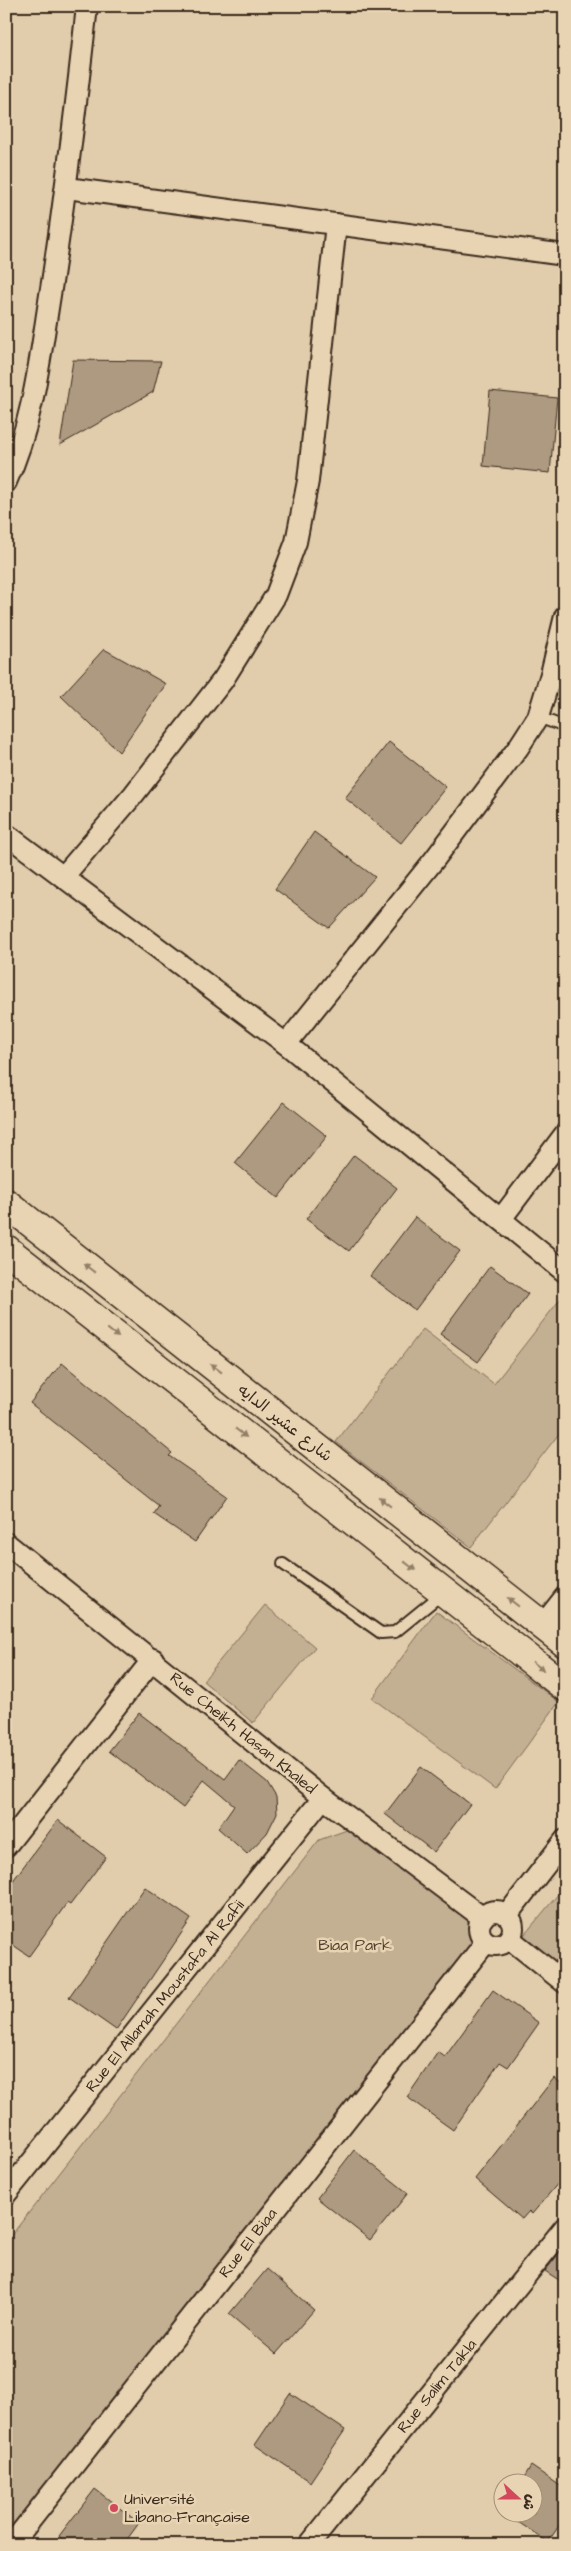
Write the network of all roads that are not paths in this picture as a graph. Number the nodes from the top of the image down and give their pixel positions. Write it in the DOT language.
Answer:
graph roads {
  1 [pos="87,6"];
  2 [pos="68,188"];
  3 [pos="336,224"];
  4 [pos="565,256"];
  5 [pos="6,482"];
  6 [pos="565,616"];
  7 [pos="538,717"];
  8 [pos="565,728"];
  9 [pos="6,834"];
  10 [pos="62,877"];
  11 [pos="286,1044"];
  12 [pos="565,1134"];
  13 [pos="6,1203"];
  14 [pos="502,1219"];
  15 [pos="6,1249"];
  16 [pos="565,1272"];
  17 [pos="6,1543"];
  18 [pos="283,1564"];
  19 [pos="444,1592"];
  20 [pos="565,1597"];
  21 [pos="542,1626"];
  22 [pos="565,1643"];
  23 [pos="153,1660"];
  24 [pos="565,1687"];
  25 [pos="323,1798"];
  26 [pos="565,1840"];
  27 [pos="6,1846"];
  28 [pos="507,1915"];
  29 [pos="483,1918"];
  30 [pos="510,1939"];
  31 [pos="486,1942"];
  32 [pos="565,1983"];
  33 [pos="6,2194"];
  34 [pos="565,2227"];
  35 [pos="11,2545"];
  36 [pos="309,2545"];
  1 -- 2 [label="street"];
  2 -- 3 [label="street"];
  2 -- 5 [label="street"];
  3 -- 4 [label="street"];
  3 -- 10 [label="street"];
  6 -- 7 [label="street"];
  7 -- 8 [label="lane"];
  7 -- 11 [label="street"];
  9 -- 10 [label="street"];
  10 -- 11 [label="street"];
  11 -- 14 [label="street"];
  12 -- 14 [label="street"];
  21 -- 13 [label="street, شارع عشير الدايه, one-way"];
  14 -- 16 [label="street"];
  15 -- 19 [label="street, one-way"];
  17 -- 23 [label="street, Rue Cheikh Hasan Khaled"];
  18 -- 19 [label="lane"];
  19 -- 24 [label="street, one-way"];
  20 -- 21 [label="street"];
  21 -- 22 [label="street, شارع عشير الدايه"];
  23 -- 25 [label="street, Rue Cheikh Hasan Khaled"];
  23 -- 27 [label="street"];
  25 -- 29 [label="street, Rue Cheikh Hasan Khaled"];
  25 -- 33 [label="street, Rue El Allamah Moustafa Al Rafii"];
  26 -- 28 [label="street"];
  28 -- 29 [label="street"];
  28 -- 30 [label="street"];
  29 -- 31 [label="street"];
  30 -- 31 [label="street"];
  30 -- 32 [label="street"];
  31 -- 35 [label="street, Rue El Biaa"];
  34 -- 36 [label="street, Rue Salim Takla"];
}
